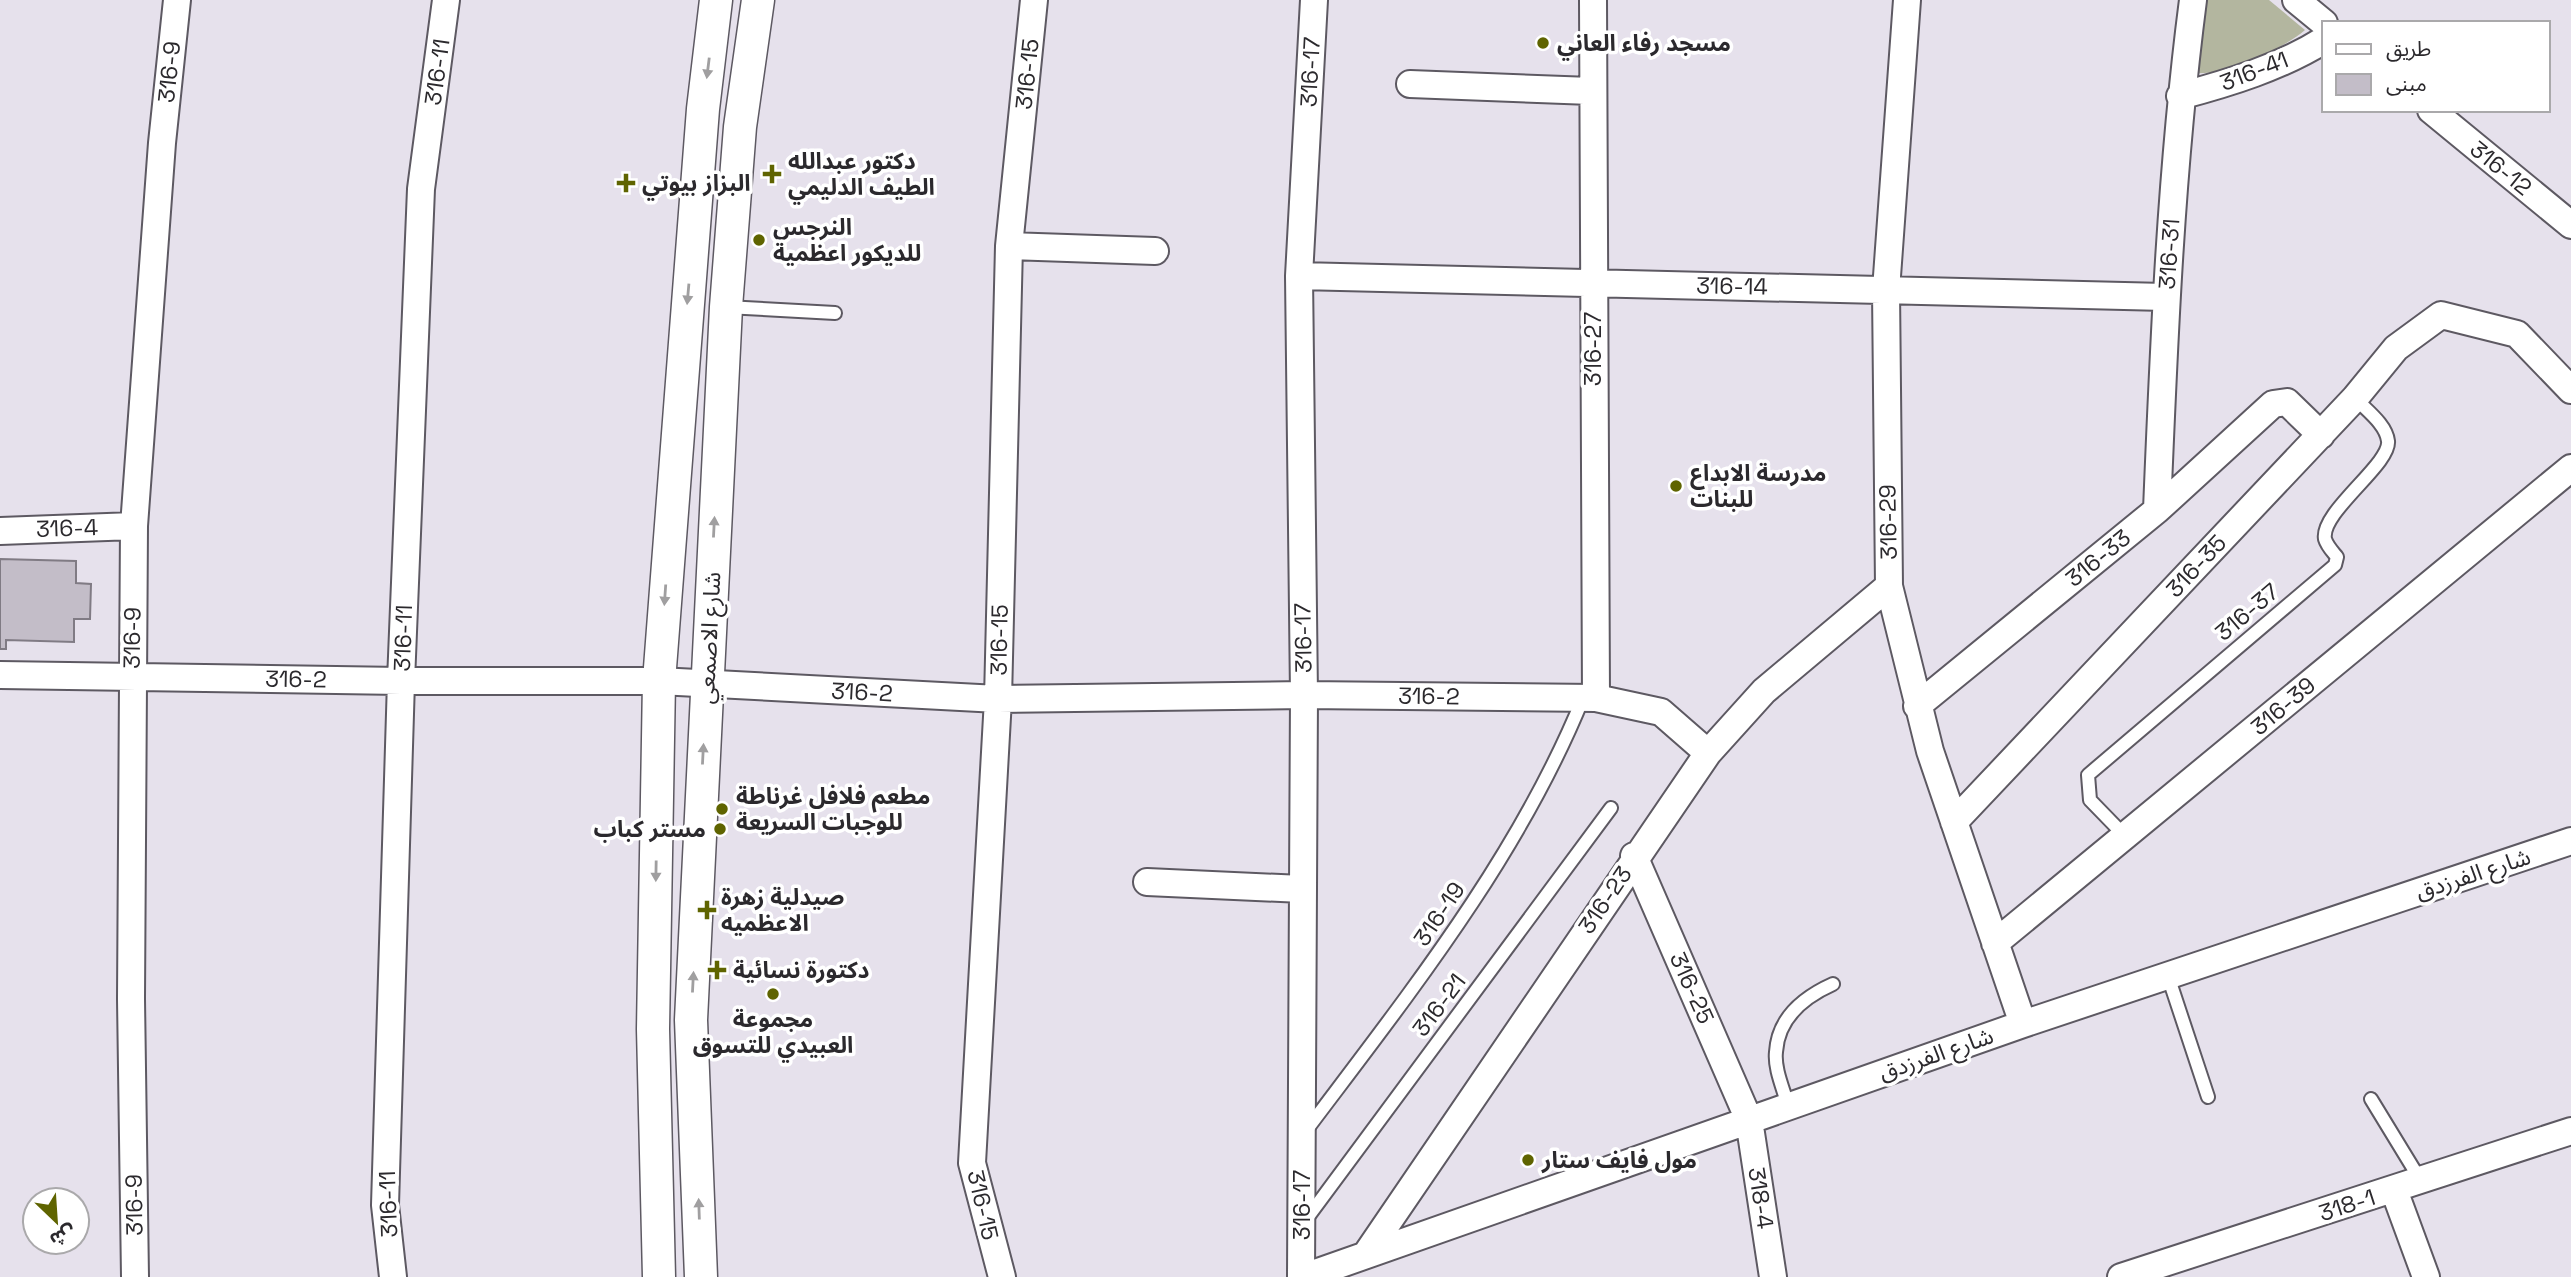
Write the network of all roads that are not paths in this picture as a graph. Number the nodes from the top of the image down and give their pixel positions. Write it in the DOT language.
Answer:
graph roads {
  1 [pos="177,0"];
  2 [pos="446,0"];
  3 [pos="716,0"];
  4 [pos="758,0"];
  5 [pos="1034,0"];
  6 [pos="1314,0"];
  7 [pos="1593,0"];
  8 [pos="1907,0"];
  9 [pos="2193,0"];
  10 [pos="2296,0"];
  11 [pos="2322,21"];
  12 [pos="2322,41"];
  13 [pos="1410,85"];
  14 [pos="1591,91"];
  15 [pos="2180,96"];
  16 [pos="2433,112"];
  17 [pos="2571,225"];
  18 [pos="1009,246"];
  19 [pos="1155,251"];
  20 [pos="1298,276"];
  21 [pos="1593,283"];
  22 [pos="1886,290"];
  23 [pos="2165,297"];
  24 [pos="726,307"];
  25 [pos="835,313"];
  26 [pos="2571,390"];
  27 [pos="2355,398"];
  28 [pos="2321,435"];
  29 [pos="2571,468"];
  30 [pos="2157,509"];
  31 [pos="134,526"];
  32 [pos="0,531"];
  33 [pos="1889,586"];
  34 [pos="0,675"];
  35 [pos="132,677"];
  36 [pos="401,681"];
  37 [pos="659,681"];
  38 [pos="706,683"];
  39 [pos="1304,695"];
  40 [pos="1590,698"];
  41 [pos="998,699"];
  42 [pos="1917,706"];
  43 [pos="1708,752"];
  44 [pos="1611,808"];
  45 [pos="1954,822"];
  46 [pos="2125,836"];
  47 [pos="2571,841"];
  48 [pos="1634,856"];
  49 [pos="1147,882"];
  50 [pos="1302,889"];
  51 [pos="1995,943"];
  52 [pos="2168,976"];
  53 [pos="1833,984"];
  54 [pos="2023,1024"];
  55 [pos="2208,1097"];
  56 [pos="2371,1099"];
  57 [pos="1788,1106"];
  58 [pos="1749,1120"];
  59 [pos="2571,1131"];
  60 [pos="1302,1136"];
  61 [pos="2421,1181"];
  62 [pos="2394,1191"];
  63 [pos="1301,1226"];
  64 [pos="1367,1253"];
  65 [pos="135,1277"];
  66 [pos="393,1277"];
  67 [pos="659,1277"];
  68 [pos="701,1277"];
  69 [pos="1002,1277"];
  70 [pos="1303,1277"];
  71 [pos="1773,1277"];
  72 [pos="2121,1277"];
  73 [pos="2426,1277"];
  1 -- 31 [label="street, 316-9"];
  2 -- 36 [label="street, 316-11"];
  3 -- 37 [label="street, شارع الاصمعي, one-way"];
  4 -- 24 [label="street, شارع الاصمعي"];
  5 -- 18 [label="street, 316-15"];
  6 -- 20 [label="street, 316-17"];
  7 -- 14 [label="street, 316-27"];
  8 -- 22 [label="street, 316-29"];
  9 -- 15 [label="street, 316-31"];
  10 -- 11 [label="street"];
  12 -- 15 [label="street, 316-41"];
  13 -- 14 [label="street"];
  14 -- 21 [label="street, 316-27"];
  15 -- 23 [label="street, 316-31"];
  16 -- 17 [label="street, 316-12"];
  18 -- 19 [label="street"];
  18 -- 41 [label="street, 316-15"];
  20 -- 21 [label="street, 316-14"];
  20 -- 39 [label="street, 316-17"];
  21 -- 22 [label="street, 316-14"];
  21 -- 40 [label="street, 316-27"];
  22 -- 23 [label="street, 316-14"];
  22 -- 33 [label="street, 316-29"];
  23 -- 30 [label="street, 316-31"];
  24 -- 25 [label="lane"];
  38 -- 24 [label="street, شارع الاصمعي, one-way"];
  26 -- 27 [label="street, 316-35"];
  27 -- 28 [label="street, 316-35"];
  27 -- 46 [label="lane, 316-37"];
  28 -- 30 [label="street, 316-33"];
  28 -- 45 [label="street, 316-35"];
  29 -- 46 [label="street, 316-39"];
  30 -- 42 [label="street, 316-33"];
  31 -- 32 [label="street, 316-4"];
  31 -- 35 [label="street, 316-9"];
  33 -- 42 [label="street, 316-29"];
  33 -- 43 [label="street, 316-23"];
  34 -- 35 [label="street, 316-2"];
  35 -- 36 [label="street, 316-2"];
  35 -- 65 [label="street, 316-9"];
  36 -- 37 [label="street, 316-2"];
  36 -- 66 [label="street, 316-11"];
  37 -- 38 [label="street, 316-2"];
  37 -- 67 [label="street, شارع الاصمعي, one-way"];
  38 -- 41 [label="street, 316-2"];
  68 -- 38 [label="street, شارع الاصمعي, one-way"];
  39 -- 40 [label="street, 316-2"];
  39 -- 41 [label="street, 316-2"];
  39 -- 50 [label="street, 316-17"];
  40 -- 43 [label="street, 316-2"];
  40 -- 60 [label="lane, 316-19"];
  41 -- 69 [label="street, 316-15"];
  42 -- 45 [label="street, 316-29"];
  43 -- 48 [label="street, 316-23"];
  44 -- 63 [label="lane, 316-21"];
  45 -- 51 [label="street, 316-29"];
  46 -- 51 [label="street, 316-39"];
  47 -- 52 [label="street, شارع الفرزدق"];
  48 -- 58 [label="street, 316-25"];
  48 -- 64 [label="street, 316-23"];
  49 -- 50 [label="street"];
  50 -- 60 [label="street, 316-17"];
  51 -- 54 [label="street, 316-29"];
  52 -- 54 [label="street, شارع الفرزدق"];
  52 -- 55 [label="lane"];
  53 -- 57 [label="lane"];
  54 -- 57 [label="street, شارع الفرزدق"];
  56 -- 61 [label="lane"];
  57 -- 58 [label="street, شارع الفرزدق"];
  58 -- 64 [label="street, شارع الفرزدق"];
  58 -- 71 [label="street, 318-4"];
  59 -- 61 [label="street, 318-1"];
  60 -- 63 [label="street, 316-17"];
  61 -- 62 [label="street, 318-1"];
  62 -- 72 [label="street, 318-1"];
  62 -- 73 [label="street"];
  63 -- 70 [label="street, 316-17"];
  64 -- 70 [label="street, شارع الفرزدق"];
}
